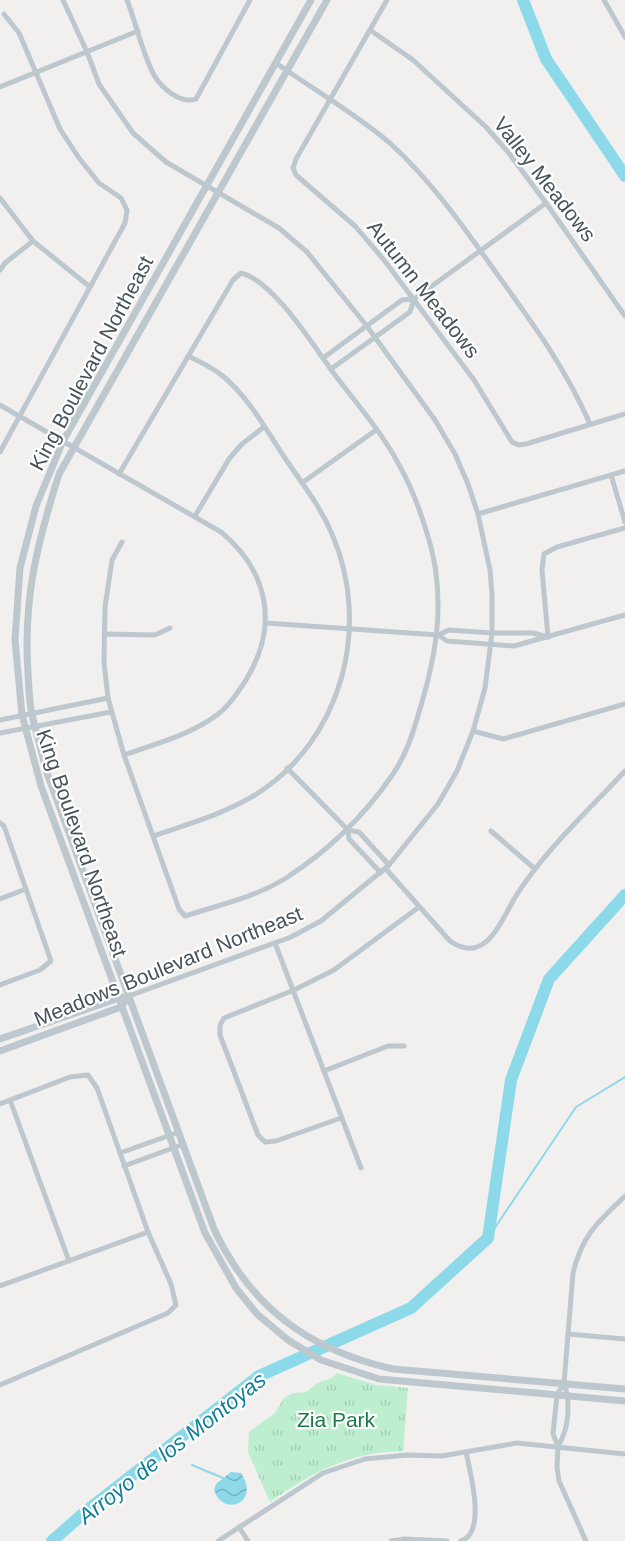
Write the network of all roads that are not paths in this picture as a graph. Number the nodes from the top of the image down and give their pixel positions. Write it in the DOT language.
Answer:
graph roads {
  1 [pos="63,0"];
  2 [pos="127,0"];
  3 [pos="250,0"];
  4 [pos="311,0"];
  5 [pos="327,0"];
  6 [pos="387,0"];
  7 [pos="604,0"];
  8 [pos="4,15"];
  9 [pos="370,30"];
  10 [pos="138,32"];
  11 [pos="625,37"];
  12 [pos="87,52"];
  13 [pos="276,63"];
  14 [pos="287,71"];
  15 [pos="35,74"];
  16 [pos="0,87"];
  17 [pos="330,98"];
  18 [pos="207,186"];
  19 [pos="219,192"];
  20 [pos="0,198"];
  21 [pos="546,202"];
  22 [pos="33,241"];
  23 [pos="480,250"];
  24 [pos="0,270"];
  25 [pos="90,287"];
  26 [pos="414,298"];
  27 [pos="625,316"];
  28 [pos="366,325"];
  29 [pos="374,336"];
  30 [pos="188,356"];
  31 [pos="323,358"];
  32 [pos="331,369"];
  33 [pos="0,405"];
  34 [pos="625,414"];
  35 [pos="19,416"];
  36 [pos="590,424"];
  37 [pos="264,427"];
  38 [pos="376,430"];
  39 [pos="63,441"];
  40 [pos="73,448"];
  41 [pos="0,452"];
  42 [pos="625,471"];
  43 [pos="119,474"];
  44 [pos="611,476"];
  45 [pos="303,483"];
  46 [pos="478,514"];
  47 [pos="195,516"];
  48 [pos="625,522"];
  49 [pos="625,528"];
  50 [pos="122,542"];
  51 [pos="625,615"];
  52 [pos="266,623"];
  53 [pos="170,628"];
  54 [pos="350,630"];
  55 [pos="492,633"];
  56 [pos="104,634"];
  57 [pos="438,635"];
  58 [pos="548,637"];
  59 [pos="491,644"];
  60 [pos="108,698"];
  61 [pos="625,704"];
  62 [pos="111,712"];
  63 [pos="32,713"];
  64 [pos="22,715"];
  65 [pos="0,720"];
  66 [pos="36,726"];
  67 [pos="25,728"];
  68 [pos="473,731"];
  69 [pos="0,733"];
  70 [pos="124,755"];
  71 [pos="287,768"];
  72 [pos="625,771"];
  73 [pos="0,823"];
  74 [pos="348,830"];
  75 [pos="491,831"];
  76 [pos="154,836"];
  77 [pos="385,869"];
  78 [pos="536,869"];
  79 [pos="26,889"];
  80 [pos="0,899"];
  81 [pos="419,907"];
  82 [pos="275,942"];
  83 [pos="0,985"];
  84 [pos="294,990"];
  85 [pos="129,996"];
  86 [pos="118,997"];
  87 [pos="122,1007"];
  88 [pos="0,1039"];
  89 [pos="404,1047"];
  90 [pos="0,1051"];
  91 [pos="324,1071"];
  92 [pos="10,1100"];
  93 [pos="0,1104"];
  94 [pos="340,1118"];
  95 [pos="179,1132"];
  96 [pos="169,1135"];
  97 [pos="184,1144"];
  98 [pos="174,1148"];
  99 [pos="120,1152"];
  100 [pos="124,1166"];
  101 [pos="361,1168"];
  102 [pos="625,1196"];
  103 [pos="148,1232"];
  104 [pos="69,1261"];
  105 [pos="0,1286"];
  106 [pos="568,1334"];
  107 [pos="625,1338"];
  108 [pos="564,1383"];
  109 [pos="0,1385"];
  110 [pos="625,1389"];
  111 [pos="557,1395"];
  112 [pos="568,1396"];
  113 [pos="625,1401"];
  114 [pos="558,1446"];
  115 [pos="466,1452"];
  116 [pos="625,1454"];
  117 [pos="238,1527"];
  118 [pos="219,1541"];
  119 [pos="248,1541"];
  120 [pos="391,1541"];
  121 [pos="447,1541"];
  122 [pos="461,1541"];
  123 [pos="586,1541"];
  1 -- 12 [label="street, Meadows Boulevard Northeast"];
  2 -- 10 [label="street"];
  3 -- 10 [label="street"];
  4 -- 13 [label="street, King Boulevard Northeast"];
  5 -- 14 [label="street, King Boulevard Northeast"];
  6 -- 9 [label="street"];
  7 -- 11 [label="street"];
  8 -- 15 [label="street"];
  9 -- 17 [label="street"];
  9 -- 21 [label="street, Valley Meadows"];
  10 -- 12 [label="street"];
  12 -- 15 [label="street"];
  12 -- 18 [label="street, Meadows Boulevard Northeast"];
  13 -- 14 [label="street"];
  13 -- 18 [label="street, King Boulevard Northeast"];
  14 -- 17 [label="street"];
  14 -- 19 [label="street, King Boulevard Northeast"];
  15 -- 16 [label="street"];
  15 -- 25 [label="street"];
  17 -- 23 [label="street"];
  17 -- 26 [label="street, Autumn Meadows"];
  18 -- 19 [label="street, Meadows Boulevard Northeast"];
  18 -- 39 [label="street, King Boulevard Northeast"];
  19 -- 28 [label="street, Meadows Boulevard Northeast"];
  19 -- 40 [label="street, King Boulevard Northeast"];
  20 -- 22 [label="street"];
  21 -- 23 [label="street"];
  21 -- 27 [label="street, Valley Meadows"];
  22 -- 24 [label="street"];
  22 -- 25 [label="street"];
  23 -- 26 [label="street"];
  23 -- 36 [label="street"];
  25 -- 35 [label="street"];
  26 -- 28 [label="street"];
  26 -- 29 [label="street"];
  26 -- 36 [label="street, Autumn Meadows"];
  28 -- 29 [label="street, Meadows Boulevard Northeast"];
  28 -- 31 [label="street"];
  29 -- 32 [label="street"];
  29 -- 46 [label="street, Meadows Boulevard Northeast"];
  30 -- 31 [label="street"];
  30 -- 37 [label="street"];
  30 -- 43 [label="street"];
  31 -- 32 [label="street"];
  32 -- 38 [label="street"];
  33 -- 35 [label="street"];
  34 -- 36 [label="street"];
  35 -- 39 [label="street"];
  35 -- 41 [label="street"];
  37 -- 45 [label="street"];
  37 -- 47 [label="street"];
  38 -- 45 [label="street"];
  38 -- 57 [label="street"];
  39 -- 40 [label="street"];
  39 -- 64 [label="street, King Boulevard Northeast"];
  40 -- 43 [label="street"];
  40 -- 63 [label="street, King Boulevard Northeast"];
  42 -- 44 [label="street"];
  43 -- 47 [label="street"];
  44 -- 46 [label="street"];
  44 -- 48 [label="street"];
  45 -- 54 [label="street"];
  46 -- 55 [label="street, Meadows Boulevard Northeast"];
  47 -- 52 [label="street"];
  49 -- 58 [label="street"];
  50 -- 56 [label="street"];
  51 -- 58 [label="street"];
  52 -- 54 [label="street"];
  52 -- 70 [label="street"];
  53 -- 56 [label="street"];
  54 -- 57 [label="street"];
  54 -- 71 [label="street"];
  55 -- 57 [label="street"];
  55 -- 58 [label="street"];
  55 -- 59 [label="street, Meadows Boulevard Northeast"];
  56 -- 60 [label="street"];
  57 -- 59 [label="street"];
  57 -- 74 [label="street"];
  58 -- 59 [label="street"];
  59 -- 68 [label="street, Meadows Boulevard Northeast"];
  60 -- 62 [label="street"];
  60 -- 63 [label="street"];
  61 -- 68 [label="street"];
  62 -- 66 [label="street"];
  62 -- 70 [label="street"];
  63 -- 64 [label="street"];
  63 -- 66 [label="street, King Boulevard Northeast"];
  64 -- 65 [label="street"];
  64 -- 67 [label="street, King Boulevard Northeast"];
  66 -- 67 [label="street"];
  66 -- 85 [label="street, King Boulevard Northeast"];
  67 -- 69 [label="street"];
  67 -- 86 [label="street, King Boulevard Northeast"];
  68 -- 77 [label="street, Meadows Boulevard Northeast"];
  70 -- 76 [label="street"];
  71 -- 74 [label="street"];
  71 -- 76 [label="street"];
  72 -- 78 [label="street"];
  73 -- 79 [label="street"];
  74 -- 76 [label="street"];
  74 -- 77 [label="street"];
  74 -- 77 [label="street"];
  75 -- 78 [label="street"];
  77 -- 81 [label="street"];
  77 -- 82 [label="street, Meadows Boulevard Northeast"];
  78 -- 81 [label="street"];
  79 -- 80 [label="street"];
  79 -- 83 [label="street"];
  81 -- 84 [label="street"];
  82 -- 84 [label="street"];
  82 -- 85 [label="street, Meadows Boulevard Northeast"];
  84 -- 91 [label="street"];
  84 -- 94 [label="street"];
  85 -- 86 [label="street, Meadows Boulevard Northeast"];
  85 -- 87 [label="street, Meadows Boulevard Northeast"];
  85 -- 95 [label="street, King Boulevard Northeast"];
  86 -- 87 [label="street, King Boulevard Northeast"];
  86 -- 88 [label="street, Meadows Boulevard Northeast"];
  87 -- 90 [label="street, Meadows Boulevard Northeast"];
  87 -- 96 [label="street, King Boulevard Northeast"];
  89 -- 91 [label="street"];
  91 -- 94 [label="street"];
  92 -- 93 [label="street"];
  92 -- 99 [label="street"];
  92 -- 104 [label="street"];
  94 -- 101 [label="street"];
  95 -- 96 [label="street"];
  95 -- 97 [label="street, King Boulevard Northeast"];
  96 -- 98 [label="street, King Boulevard Northeast"];
  96 -- 99 [label="street"];
  97 -- 98 [label="street"];
  97 -- 108 [label="street, King Boulevard Northeast"];
  98 -- 100 [label="street"];
  98 -- 111 [label="street, King Boulevard Northeast"];
  99 -- 100 [label="street"];
  100 -- 103 [label="street"];
  102 -- 106 [label="street"];
  103 -- 104 [label="street"];
  103 -- 109 [label="street"];
  104 -- 105 [label="street"];
  106 -- 107 [label="street"];
  106 -- 108 [label="street"];
  108 -- 110 [label="street, King Boulevard Northeast"];
  108 -- 111 [label="street"];
  108 -- 112 [label="street"];
  111 -- 112 [label="street, King Boulevard Northeast"];
  111 -- 114 [label="street"];
  112 -- 113 [label="street, King Boulevard Northeast"];
  112 -- 114 [label="street"];
  114 -- 115 [label="street"];
  114 -- 116 [label="street"];
  114 -- 123 [label="street"];
  115 -- 117 [label="street"];
  115 -- 122 [label="street"];
  117 -- 118 [label="street"];
  117 -- 119 [label="street"];
  120 -- 121 [label="street"];
}
